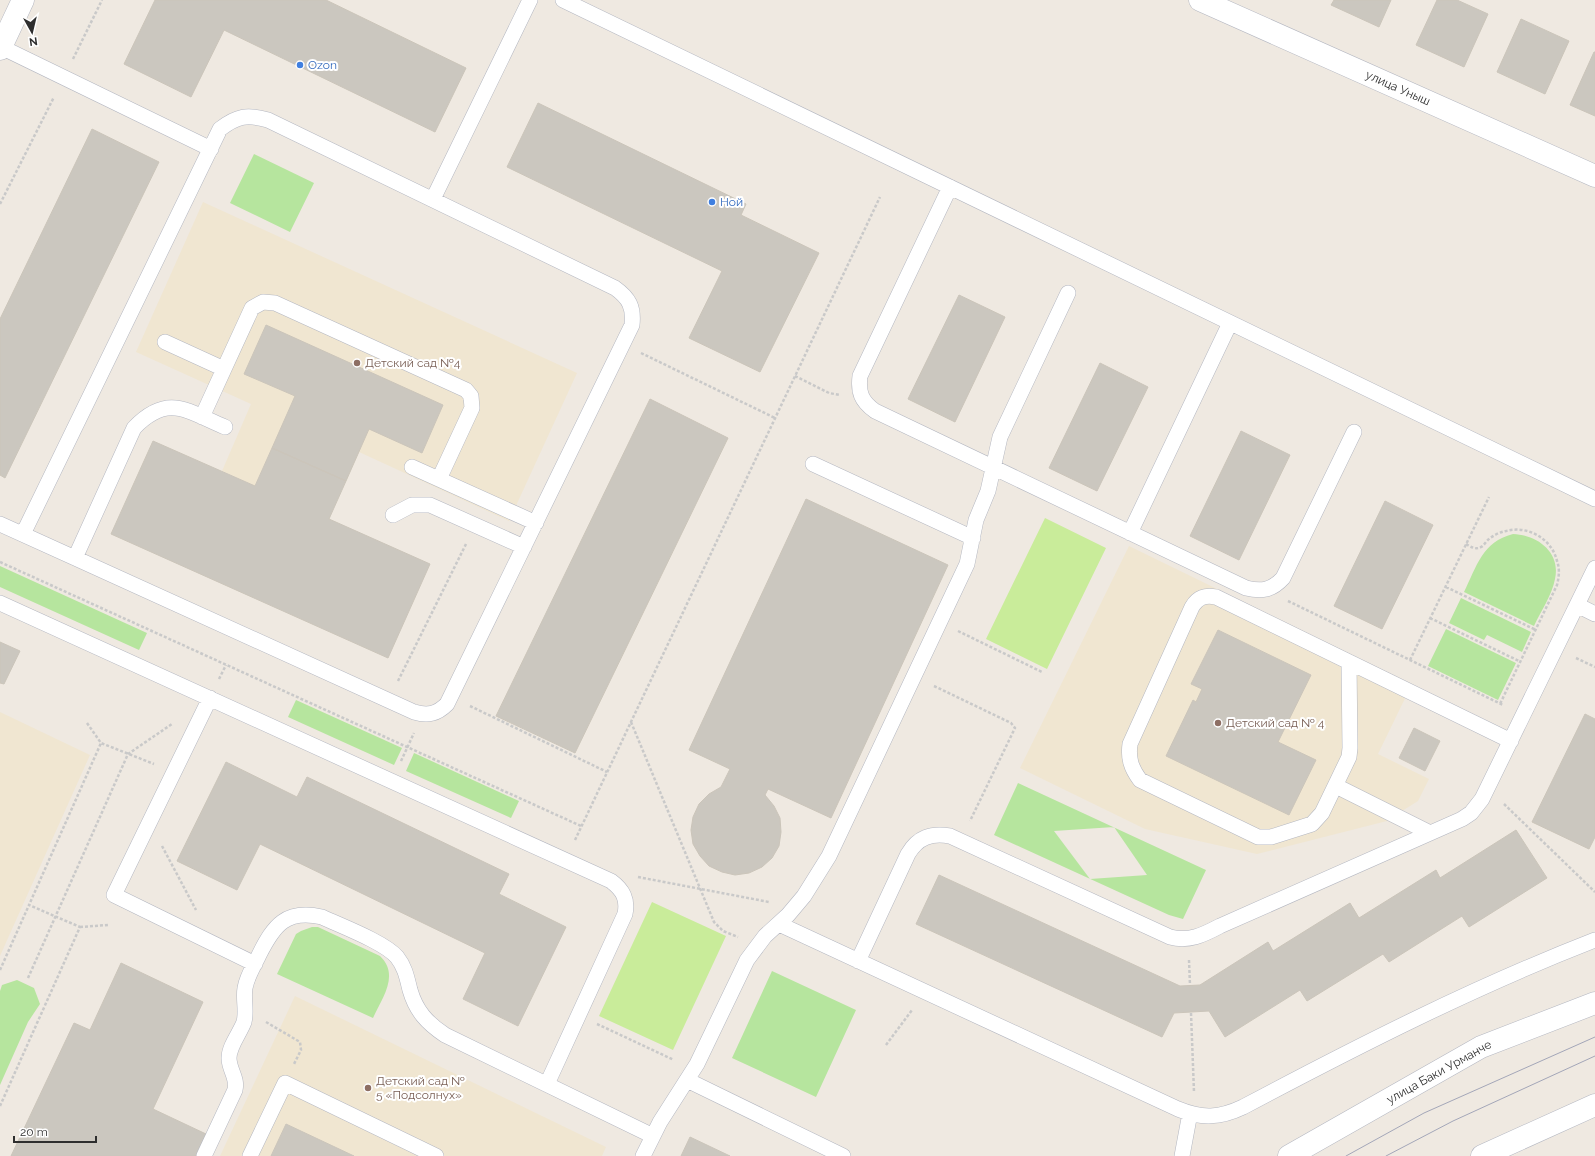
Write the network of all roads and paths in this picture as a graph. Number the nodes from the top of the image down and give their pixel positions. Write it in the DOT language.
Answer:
graph roads {
  1 [pos="24,0"];
  2 [pos="102,0"];
  3 [pos="530,0"];
  4 [pos="563,0"];
  5 [pos="1200,0"];
  6 [pos="0,48"];
  7 [pos="63,78"];
  8 [pos="210,149"];
  9 [pos="1595,176"];
  10 [pos="950,187"];
  11 [pos="880,197"];
  12 [pos="433,200"];
  13 [pos="0,204"];
  14 [pos="1068,293"];
  15 [pos="1230,323"];
  16 [pos="165,342"];
  17 [pos="623,344"];
  18 [pos="224,369"];
  19 [pos="795,376"];
  20 [pos="861,397"];
  21 [pos="202,417"];
  22 [pos="775,418"];
  23 [pos="225,428"];
  24 [pos="1354,432"];
  25 [pos="813,464"];
  26 [pos="412,466"];
  27 [pos="993,468"];
  28 [pos="439,479"];
  29 [pos="1489,497"];
  30 [pos="1595,499"];
  31 [pos="393,515"];
  32 [pos="536,523"];
  33 [pos="0,524"];
  34 [pos="475,525"];
  35 [pos="1130,533"];
  36 [pos="23,534"];
  37 [pos="973,538"];
  38 [pos="1466,544"];
  39 [pos="524,547"];
  40 [pos="75,558"];
  41 [pos="0,562"];
  42 [pos="1595,568"];
  43 [pos="1446,587"];
  44 [pos="1265,590"];
  45 [pos="0,603"];
  46 [pos="1577,605"];
  47 [pos="1595,614"];
  48 [pos="1430,618"];
  49 [pos="940,622"];
  50 [pos="1536,630"];
  51 [pos="1410,660"];
  52 [pos="1349,662"];
  53 [pos="1521,662"];
  54 [pos="1042,672"];
  55 [pos="914,676"];
  56 [pos="451,697"];
  57 [pos="210,698"];
  58 [pos="388,700"];
  59 [pos="1500,704"];
  60 [pos="422,714"];
  61 [pos="1523,715"];
  62 [pos="178,720"];
  63 [pos="631,722"];
  64 [pos="87,723"];
  65 [pos="1511,741"];
  66 [pos="101,743"];
  67 [pos="407,747"];
  68 [pos="128,754"];
  69 [pos="174,772"];
  70 [pos="607,772"];
  71 [pos="392,781"];
  72 [pos="1336,786"];
  73 [pos="1488,788"];
  74 [pos="149,822"];
  75 [pos="581,826"];
  76 [pos="1430,833"];
  77 [pos="960,841"];
  78 [pos="565,860"];
  79 [pos="630,875"];
  80 [pos="700,889"];
  81 [pos="1595,892"];
  82 [pos="29,905"];
  83 [pos="795,907"];
  84 [pos="55,916"];
  85 [pos="779,924"];
  86 [pos="108,925"];
  87 [pos="80,927"];
  88 [pos="1595,940"];
  89 [pos="214,944"];
  90 [pos="756,946"];
  91 [pos="858,961"];
  92 [pos="255,964"];
  93 [pos="0,970"];
  94 [pos="28,978"];
  95 [pos="925,992"];
  96 [pos="1595,1002"];
  97 [pos="1191,1012"];
  98 [pos="578,1016"];
  99 [pos="279,1030"];
  100 [pos="886,1045"];
  101 [pos="691,1075"];
  102 [pos="285,1083"];
  103 [pos="546,1084"];
  104 [pos="1595,1105"];
  105 [pos="0,1106"];
  106 [pos="1192,1114"];
  107 [pos="653,1136"];
  108 [pos="204,1156"];
  109 [pos="250,1156"];
  110 [pos="436,1156"];
  111 [pos="643,1156"];
  112 [pos="843,1156"];
  113 [pos="1182,1156"];
  114 [pos="1289,1156"];
  115 [pos="1482,1156"];
  1 -- 6 [label="street"];
  2 -- 7 [label="path"];
  3 -- 12 [label="lane"];
  4 -- 10 [label="lane"];
  5 -- 9 [label="street, улица Уныш"];
  6 -- 7 [label="lane"];
  7 -- 8 [label="lane"];
  7 -- 13 [label="path"];
  8 -- 12 [label="lane"];
  8 -- 36 [label="lane"];
  10 -- 15 [label="lane"];
  10 -- 20 [label="lane"];
  11 -- 19 [label="path"];
  12 -- 17 [label="lane"];
  14 -- 27 [label="lane"];
  15 -- 30 [label="lane"];
  15 -- 35 [label="lane"];
  16 -- 18 [label="lane"];
  17 -- 22 [label="path"];
  17 -- 32 [label="lane"];
  18 -- 21 [label="lane"];
  18 -- 28 [label="lane"];
  19 -- 20 [label="path"];
  19 -- 22 [label="path"];
  20 -- 27 [label="lane"];
  21 -- 23 [label="lane"];
  21 -- 40 [label="lane"];
  22 -- 63 [label="path"];
  24 -- 44 [label="lane"];
  25 -- 37 [label="lane"];
  26 -- 28 [label="lane"];
  27 -- 35 [label="lane"];
  27 -- 37 [label="lane"];
  28 -- 32 [label="lane"];
  29 -- 38 [label="path"];
  31 -- 34 [label="lane"];
  32 -- 39 [label="lane"];
  33 -- 36 [label="lane"];
  34 -- 39 [label="lane"];
  34 -- 58 [label="path"];
  35 -- 44 [label="lane"];
  36 -- 40 [label="lane"];
  37 -- 49 [label="lane"];
  38 -- 43 [label="path"];
  38 -- 50 [label="path"];
  39 -- 56 [label="lane"];
  40 -- 58 [label="lane"];
  41 -- 67 [label="path"];
  42 -- 46 [label="lane"];
  43 -- 48 [label="path"];
  43 -- 50 [label="path"];
  44 -- 51 [label="path"];
  45 -- 57 [label="lane"];
  46 -- 47 [label="lane"];
  46 -- 61 [label="lane"];
  48 -- 51 [label="path"];
  48 -- 53 [label="path"];
  49 -- 54 [label="path"];
  49 -- 55 [label="lane"];
  50 -- 53 [label="path"];
  51 -- 59 [label="path"];
  52 -- 65 [label="lane"];
  52 -- 72 [label="lane"];
  52 -- 72 [label="lane"];
  53 -- 59 [label="path"];
  55 -- 77 [label="path"];
  55 -- 83 [label="lane"];
  56 -- 60 [label="lane"];
  56 -- 70 [label="path"];
  57 -- 69 [label="lane"];
  57 -- 71 [label="lane"];
  58 -- 60 [label="lane"];
  59 -- 61 [label="path"];
  60 -- 67 [label="path"];
  61 -- 65 [label="lane"];
  62 -- 68 [label="path"];
  63 -- 70 [label="path"];
  63 -- 80 [label="path"];
  64 -- 66 [label="path"];
  65 -- 73 [label="lane"];
  66 -- 68 [label="path"];
  66 -- 82 [label="path"];
  67 -- 71 [label="path"];
  67 -- 75 [label="path"];
  68 -- 69 [label="path"];
  68 -- 84 [label="path"];
  69 -- 74 [label="lane"];
  70 -- 75 [label="path"];
  71 -- 78 [label="lane"];
  72 -- 76 [label="lane"];
  73 -- 76 [label="lane"];
  73 -- 81 [label="path"];
  74 -- 89 [label="path"];
  74 -- 89 [label="lane"];
  75 -- 78 [label="path"];
  76 -- 77 [label="lane"];
  77 -- 91 [label="lane"];
  78 -- 98 [label="lane"];
  79 -- 80 [label="path"];
  80 -- 83 [label="path"];
  80 -- 90 [label="path"];
  82 -- 84 [label="path"];
  82 -- 93 [label="path"];
  83 -- 85 [label="lane"];
  84 -- 87 [label="path"];
  84 -- 94 [label="path"];
  85 -- 90 [label="lane"];
  85 -- 91 [label="lane"];
  86 -- 87 [label="path"];
  87 -- 105 [label="path"];
  88 -- 106 [label="lane"];
  89 -- 92 [label="lane"];
  90 -- 101 [label="lane"];
  91 -- 95 [label="lane"];
  92 -- 103 [label="lane"];
  92 -- 108 [label="lane"];
  95 -- 100 [label="path"];
  95 -- 106 [label="lane"];
  96 -- 114 [label="street, улица Баки Урманче"];
  97 -- 106 [label="path"];
  98 -- 101 [label="path"];
  98 -- 103 [label="lane"];
  99 -- 102 [label="path"];
  101 -- 107 [label="lane"];
  101 -- 112 [label="lane"];
  102 -- 109 [label="lane"];
  102 -- 110 [label="lane"];
  103 -- 107 [label="lane"];
  104 -- 115 [label="street"];
  106 -- 113 [label="lane"];
  107 -- 111 [label="lane"];
}
